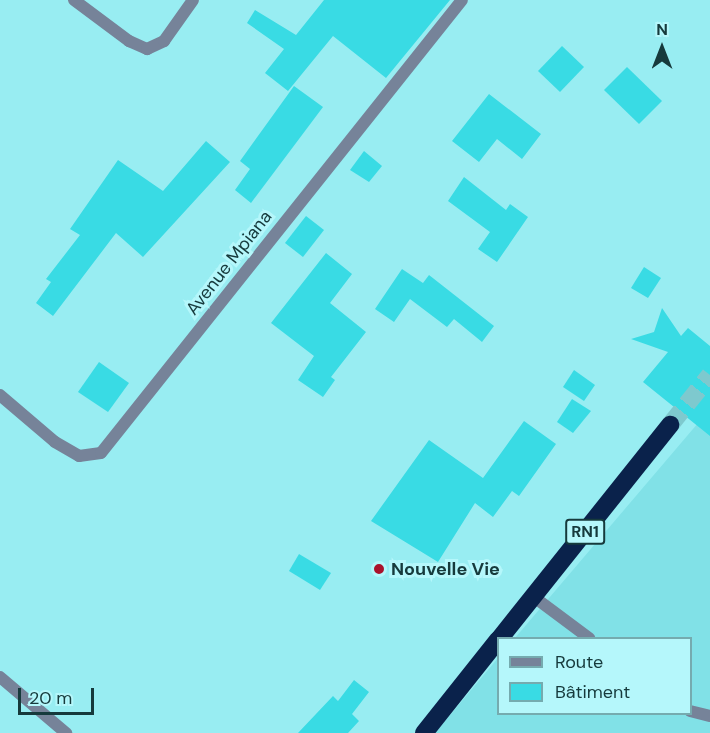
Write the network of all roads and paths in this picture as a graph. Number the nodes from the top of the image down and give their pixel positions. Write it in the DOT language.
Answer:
graph roads {
  1 [pos="74,0"];
  2 [pos="193,0"];
  3 [pos="462,0"];
  4 [pos="0,395"];
  5 [pos="669,425"];
  6 [pos="534,597"];
  7 [pos="501,637"];
  8 [pos="586,637"];
  9 [pos="497,642"];
  10 [pos="0,677"];
  11 [pos="692,712"];
  12 [pos="710,716"];
  13 [pos="66,733"];
  14 [pos="424,733"];
  1 -- 2 [label="street"];
  3 -- 4 [label="street, Avenue Mpiana"];
  5 -- 6 [label="highway, RN1"];
  6 -- 7 [label="highway, RN1"];
  6 -- 8 [label="street"];
  9 -- 14 [label="highway, RN1"];
  10 -- 13 [label="street"];
  11 -- 12 [label="street"];
}
